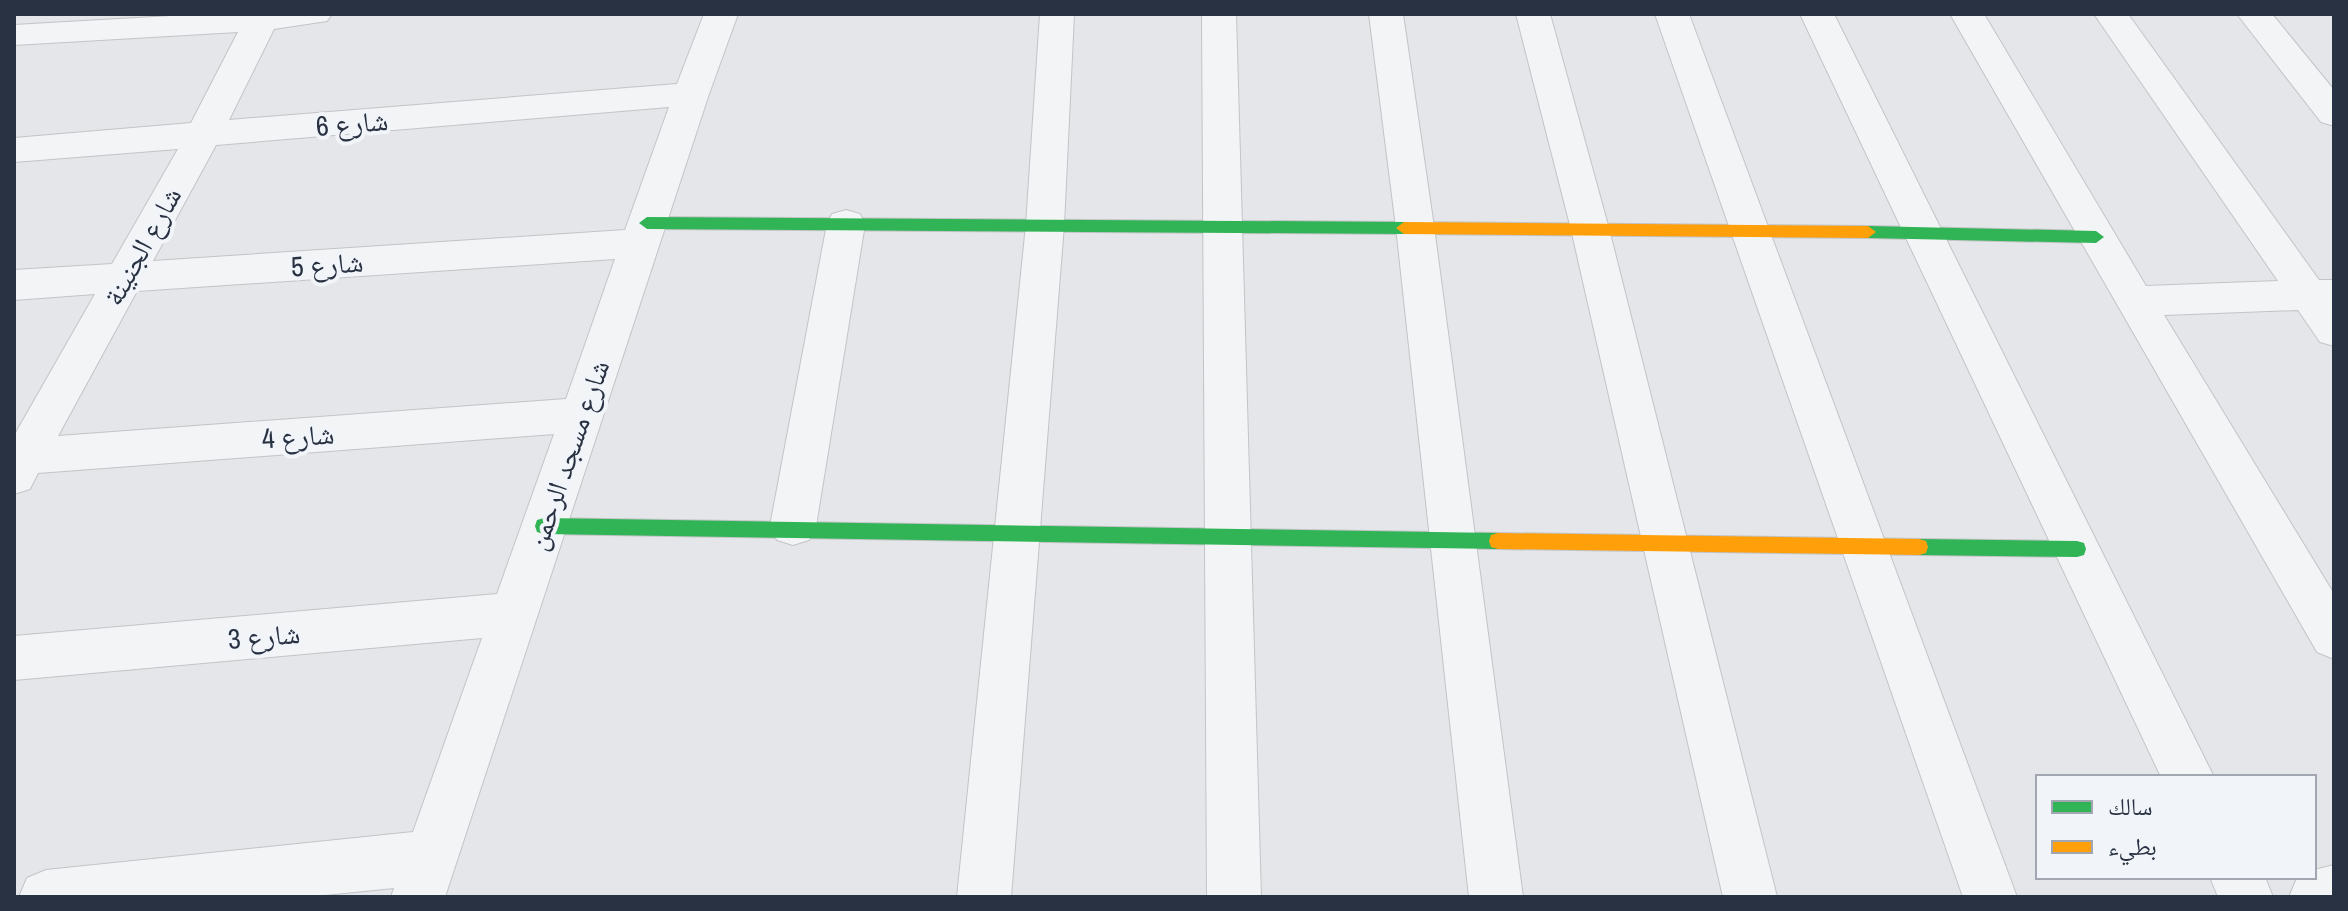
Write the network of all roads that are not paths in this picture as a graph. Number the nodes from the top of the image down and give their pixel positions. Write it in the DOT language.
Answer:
graph roads {
  1 [pos="315,14"];
  2 [pos="721,14"];
  3 [pos="1057,14"];
  4 [pos="1219,14"];
  5 [pos="1386,14"];
  6 [pos="1533,14"];
  7 [pos="1672,14"];
  8 [pos="1817,14"];
  9 [pos="1967,14"];
  10 [pos="2111,14"];
  11 [pos="2254,14"];
  12 [pos="263,17"];
  13 [pos="14,35"];
  14 [pos="691,94"];
  15 [pos="2334,114"];
  16 [pos="203,136"];
  17 [pos="14,150"];
  18 [pos="846,224"];
  19 [pos="1045,225"];
  20 [pos="1222,225"];
  21 [pos="1415,227"];
  22 [pos="1590,229"];
  23 [pos="1748,230"];
  24 [pos="644,233"];
  25 [pos="1925,233"];
  26 [pos="2096,237"];
  27 [pos="124,278"];
  28 [pos="14,285"];
  29 [pos="2321,294"];
  30 [pos="2134,301"];
  31 [pos="2334,331"];
  32 [pos="582,415"];
  33 [pos="17,463"];
  34 [pos="544,526"];
  35 [pos="793,526"];
  36 [pos="1017,534"];
  37 [pos="1228,538"];
  38 [pos="1453,539"];
  39 [pos="1665,545"];
  40 [pos="1862,547"];
  41 [pos="2077,549"];
  42 [pos="515,614"];
  43 [pos="2334,637"];
  44 [pos="14,658"];
  45 [pos="2187,775"];
  46 [pos="425,877"];
  47 [pos="2334,892"];
  48 [pos="46,897"];
  49 [pos="984,897"];
  50 [pos="1234,897"];
  51 [pos="1496,897"];
  52 [pos="1750,897"];
  53 [pos="1990,897"];
  54 [pos="2316,897"];
  1 -- 12 [label="street"];
  2 -- 14 [label="street, شارع مسجد الرحمن"];
  3 -- 19 [label="street"];
  4 -- 20 [label="street"];
  5 -- 21 [label="street"];
  6 -- 22 [label="street"];
  7 -- 23 [label="street"];
  8 -- 25 [label="street"];
  9 -- 26 [label="street"];
  10 -- 29 [label="street"];
  11 -- 15 [label="street"];
  12 -- 13 [label="street"];
  12 -- 16 [label="street, شارع الجنينة"];
  14 -- 16 [label="street, شارع 6"];
  14 -- 24 [label="street, شارع مسجد الرحمن"];
  16 -- 17 [label="street, شارع 6"];
  16 -- 27 [label="street, شارع الجنينة"];
  18 -- 19 [label="street"];
  18 -- 24 [label="street"];
  18 -- 35 [label="street"];
  19 -- 20 [label="street"];
  19 -- 36 [label="street"];
  20 -- 21 [label="street"];
  20 -- 37 [label="street"];
  21 -- 22 [label="street"];
  21 -- 38 [label="street"];
  22 -- 23 [label="street"];
  22 -- 39 [label="street"];
  23 -- 25 [label="street"];
  23 -- 40 [label="street"];
  24 -- 27 [label="street, شارع 5"];
  24 -- 32 [label="street, شارع مسجد الرحمن"];
  25 -- 26 [label="street"];
  25 -- 41 [label="street"];
  26 -- 30 [label="street"];
  27 -- 28 [label="street, شارع 5"];
  27 -- 33 [label="street, شارع الجنينة"];
  29 -- 30 [label="street"];
  29 -- 31 [label="street"];
  30 -- 43 [label="street"];
  32 -- 33 [label="street, شارع 4"];
  32 -- 34 [label="street, شارع مسجد الرحمن"];
  34 -- 35 [label="street"];
  34 -- 42 [label="street, شارع مسجد الرحمن"];
  35 -- 36 [label="street"];
  36 -- 37 [label="street"];
  36 -- 49 [label="street"];
  37 -- 38 [label="street"];
  37 -- 50 [label="street"];
  38 -- 39 [label="street"];
  38 -- 51 [label="street"];
  39 -- 40 [label="street"];
  39 -- 52 [label="street"];
  40 -- 41 [label="street"];
  40 -- 53 [label="street"];
  41 -- 45 [label="street"];
  42 -- 44 [label="street, شارع 3"];
  42 -- 46 [label="street, شارع مسجد الرحمن"];
  46 -- 48 [label="street"];
  47 -- 54 [label="street"];
}
